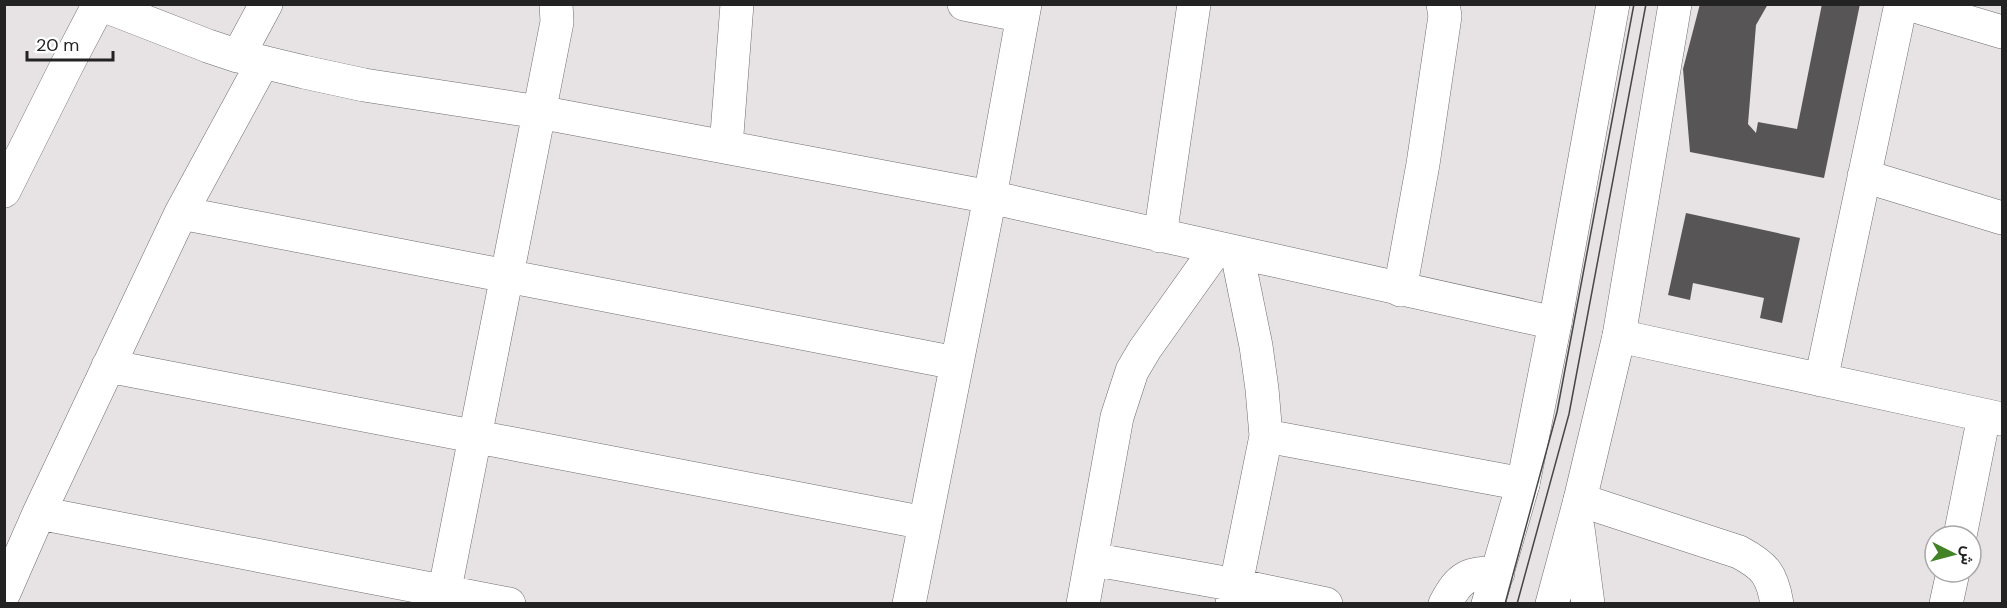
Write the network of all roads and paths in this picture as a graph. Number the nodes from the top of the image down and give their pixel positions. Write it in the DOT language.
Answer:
graph roads {
  1 [pos="99,4"];
  2 [pos="267,4"];
  3 [pos="556,4"];
  4 [pos="737,4"];
  5 [pos="964,4"];
  6 [pos="1194,4"];
  7 [pos="1443,4"];
  8 [pos="1613,4"];
  9 [pos="1675,4"];
  10 [pos="1901,4"];
  11 [pos="1908,4"];
  12 [pos="1024,10"];
  13 [pos="2002,32"];
  14 [pos="250,59"];
  15 [pos="539,112"];
  16 [pos="726,147"];
  17 [pos="1864,176"];
  18 [pos="4,191"];
  19 [pos="990,197"];
  20 [pos="181,213"];
  21 [pos="2002,218"];
  22 [pos="1160,236"];
  23 [pos="1227,251"];
  24 [pos="508,275"];
  25 [pos="1400,290"];
  26 [pos="1555,323"];
  27 [pos="1619,336"];
  28 [pos="957,363"];
  29 [pos="108,366"];
  30 [pos="1821,380"];
  31 [pos="1993,417"];
  32 [pos="476,435"];
  33 [pos="1266,436"];
  34 [pos="1523,484"];
  35 [pos="1578,508"];
  36 [pos="39,513"];
  37 [pos="925,523"];
  38 [pos="1963,524"];
  39 [pos="1091,559"];
  40 [pos="1950,584"];
  41 [pos="1493,588"];
  42 [pos="4,593"];
  43 [pos="1234,594"];
  44 [pos="443,597"];
  45 [pos="509,603"];
  46 [pos="909,603"];
  47 [pos="1083,603"];
  48 [pos="1326,603"];
  49 [pos="1445,603"];
  50 [pos="1552,603"];
  51 [pos="1588,603"];
  52 [pos="1777,603"];
  53 [pos="1946,603"];
  1 -- 14 [label="street"];
  1 -- 18 [label="street"];
  2 -- 14 [label="street"];
  3 -- 15 [label="street"];
  4 -- 16 [label="street"];
  5 -- 12 [label="street"];
  6 -- 22 [label="street"];
  7 -- 25 [label="street"];
  8 -- 26 [label="street"];
  9 -- 27 [label="street"];
  10 -- 17 [label="street"];
  11 -- 13 [label="street"];
  12 -- 19 [label="street"];
  14 -- 15 [label="street"];
  14 -- 20 [label="street"];
  15 -- 16 [label="street"];
  15 -- 24 [label="street"];
  16 -- 19 [label="street"];
  17 -- 21 [label="street"];
  17 -- 30 [label="street"];
  19 -- 22 [label="street"];
  19 -- 28 [label="street"];
  20 -- 24 [label="street"];
  20 -- 29 [label="street"];
  22 -- 23 [label="street"];
  23 -- 25 [label="street"];
  23 -- 33 [label="street"];
  23 -- 39 [label="street"];
  24 -- 28 [label="street"];
  24 -- 32 [label="street"];
  25 -- 26 [label="street"];
  26 -- 34 [label="street"];
  27 -- 30 [label="street"];
  27 -- 35 [label="street"];
  28 -- 37 [label="street"];
  29 -- 32 [label="street"];
  29 -- 36 [label="street"];
  30 -- 31 [label="street"];
  31 -- 38 [label="street"];
  32 -- 37 [label="street"];
  32 -- 44 [label="street"];
  33 -- 34 [label="street"];
  33 -- 43 [label="street"];
  34 -- 41 [label="street"];
  35 -- 50 [label="street"];
  35 -- 51 [label="street"];
  35 -- 52 [label="street"];
  36 -- 42 [label="street"];
  36 -- 44 [label="street"];
  37 -- 46 [label="street"];
  39 -- 43 [label="street"];
  39 -- 47 [label="street"];
  40 -- 53 [label="street"];
  41 -- 49 [label="street"];
  43 -- 48 [label="street"];
  44 -- 45 [label="street"];
}
